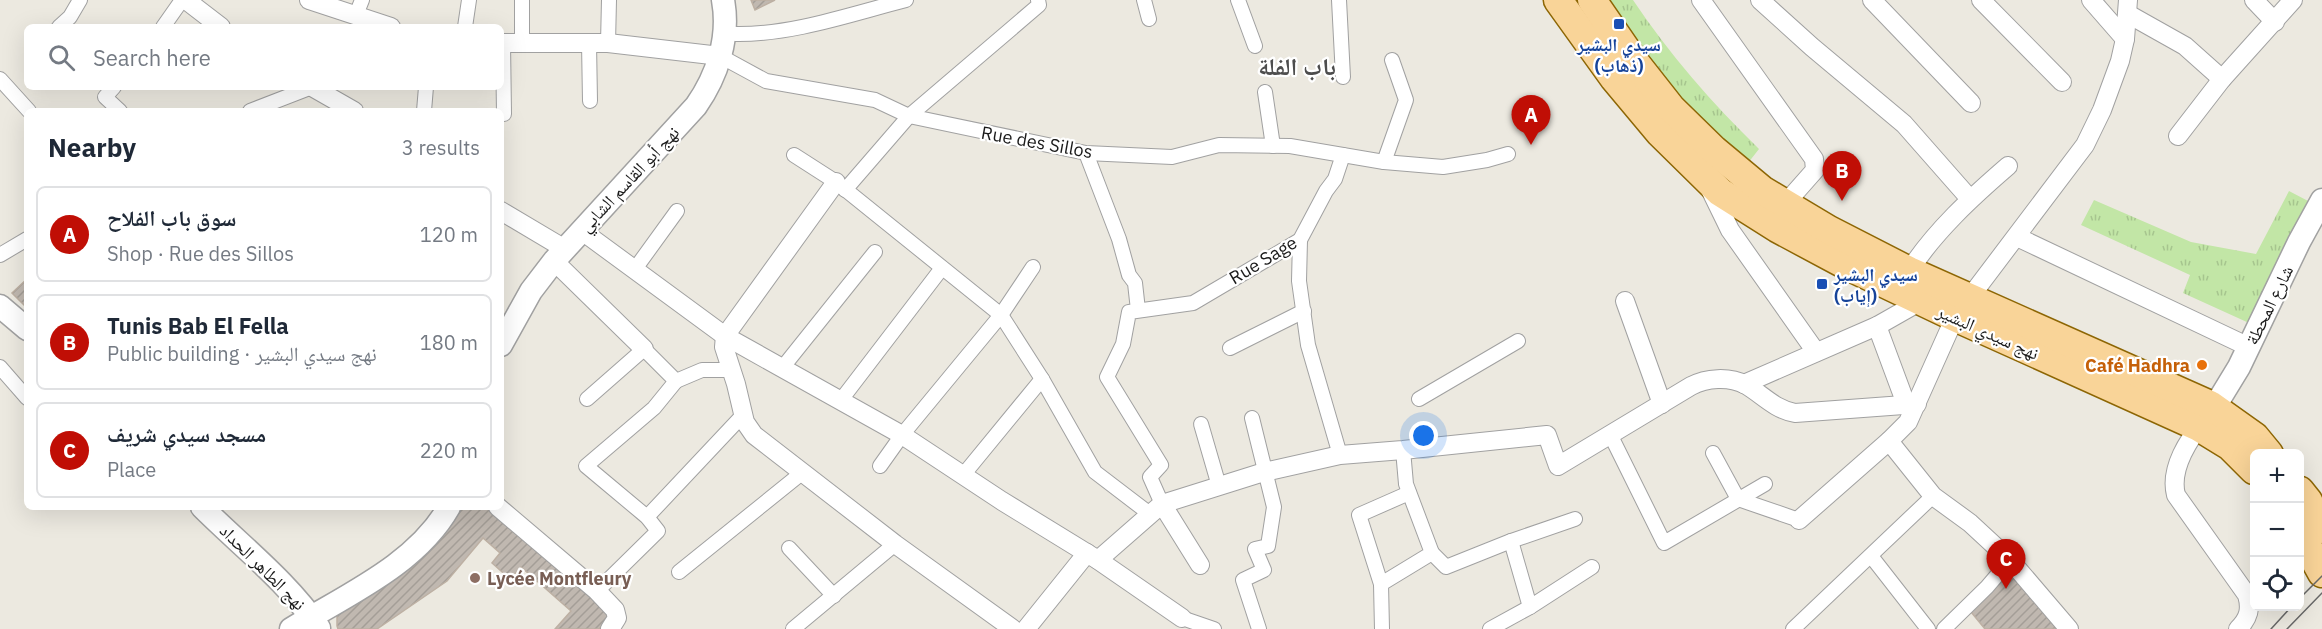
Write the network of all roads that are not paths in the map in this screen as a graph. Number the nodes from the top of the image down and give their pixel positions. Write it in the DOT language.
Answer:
graph roads {
  1 [pos="80,0"];
  2 [pos="184,0"];
  3 [pos="309,0"];
  4 [pos="469,0"];
  5 [pos="522,0"];
  6 [pos="609,0"];
  7 [pos="723,0"];
  8 [pos="906,0"];
  9 [pos="1038,0"];
  10 [pos="1144,0"];
  11 [pos="1238,0"];
  12 [pos="1339,0"];
  13 [pos="1558,0"];
  14 [pos="1592,0"];
  15 [pos="1701,0"];
  16 [pos="1760,0"];
  17 [pos="1872,0"];
  18 [pos="1981,0"];
  19 [pos="2091,0"];
  20 [pos="2254,0"];
  21 [pos="2293,0"];
  22 [pos="2128,7"];
  23 [pos="359,8"];
  24 [pos="1149,19"];
  25 [pos="2275,22"];
  26 [pos="62,24"];
  27 [pos="165,24"];
  28 [pos="217,24"];
  29 [pos="386,24"];
  30 [pos="465,24"];
  31 [pos="735,34"];
  32 [pos="2125,39"];
  33 [pos="504,43"];
  34 [pos="522,43"];
  35 [pos="589,43"];
  36 [pos="608,43"];
  37 [pos="1255,46"];
  38 [pos="720,56"];
  39 [pos="1392,60"];
  40 [pos="1624,70"];
  41 [pos="1343,77"];
  42 [pos="0,79"];
  43 [pos="2222,79"];
  44 [pos="2062,82"];
  45 [pos="111,90"];
  46 [pos="304,90"];
  47 [pos="317,90"];
  48 [pos="426,90"];
  49 [pos="503,90"];
  50 [pos="1265,92"];
  51 [pos="590,101"];
  52 [pos="1971,103"];
  53 [pos="26,108"];
  54 [pos="117,108"];
  55 [pos="258,108"];
  56 [pos="349,108"];
  57 [pos="424,108"];
  58 [pos="504,108"];
  59 [pos="909,116"];
  60 [pos="2178,136"];
  61 [pos="1273,146"];
  62 [pos="1086,153"];
  63 [pos="1508,154"];
  64 [pos="794,155"];
  65 [pos="1343,155"];
  66 [pos="1383,162"];
  67 [pos="2008,166"];
  68 [pos="1706,180"];
  69 [pos="841,186"];
  70 [pos="1971,199"];
  71 [pos="2322,200"];
  72 [pos="1785,204"];
  73 [pos="677,211"];
  74 [pos="504,215"];
  75 [pos="582,231"];
  76 [pos="2017,237"];
  77 [pos="1300,240"];
  78 [pos="24,241"];
  79 [pos="875,252"];
  80 [pos="0,255"];
  81 [pos="560,255"];
  82 [pos="1033,267"];
  83 [pos="942,268"];
  84 [pos="635,269"];
  85 [pos="1909,271"];
  86 [pos="1625,301"];
  87 [pos="1921,301"];
  88 [pos="0,306"];
  89 [pos="1962,308"];
  90 [pos="1138,310"];
  91 [pos="1304,311"];
  92 [pos="1001,315"];
  93 [pos="24,326"];
  94 [pos="1877,326"];
  95 [pos="725,336"];
  96 [pos="504,340"];
  97 [pos="1518,341"];
  98 [pos="2249,347"];
  99 [pos="1230,348"];
  100 [pos="645,349"];
  101 [pos="1816,352"];
  102 [pos="0,367"];
  103 [pos="783,367"];
  104 [pos="731,370"];
  105 [pos="1042,379"];
  106 [pos="676,381"];
  107 [pos="1744,384"];
  108 [pos="24,395"];
  109 [pos="587,399"];
  110 [pos="1419,399"];
  111 [pos="841,400"];
  112 [pos="1662,404"];
  113 [pos="1912,404"];
  114 [pos="743,416"];
  115 [pos="2206,417"];
  116 [pos="1252,418"];
  117 [pos="1201,424"];
  118 [pos="1610,434"];
  119 [pos="902,435"];
  120 [pos="1889,441"];
  121 [pos="2266,449"];
  122 [pos="1403,450"];
  123 [pos="1713,453"];
  124 [pos="1340,455"];
  125 [pos="880,466"];
  126 [pos="2250,466"];
  127 [pos="803,472"];
  128 [pos="1264,472"];
  129 [pos="964,474"];
  130 [pos="1765,484"];
  131 [pos="1219,486"];
  132 [pos="1409,494"];
  133 [pos="1933,496"];
  134 [pos="2304,496"];
  135 [pos="1738,499"];
  136 [pos="1156,509"];
  137 [pos="205,510"];
  138 [pos="447,510"];
  139 [pos="502,510"];
  140 [pos="647,517"];
  141 [pos="1575,519"];
  142 [pos="1799,520"];
  143 [pos="2322,529"];
  144 [pos="2304,540"];
  145 [pos="1511,541"];
  146 [pos="896,544"];
  147 [pos="789,548"];
  148 [pos="1432,553"];
  149 [pos="1871,556"];
  150 [pos="1093,557"];
  151 [pos="2010,560"];
  152 [pos="1200,565"];
  153 [pos="1592,567"];
  154 [pos="679,572"];
  155 [pos="2322,573"];
  156 [pos="1381,584"];
  157 [pos="597,591"];
  158 [pos="834,596"];
  159 [pos="1530,607"];
  160 [pos="1182,618"];
  161 [pos="316,623"];
  162 [pos="1014,628"];
  163 [pos="2066,628"];
  164 [pos="291,629"];
  165 [pos="610,629"];
  166 [pos="793,629"];
  167 [pos="1214,629"];
  168 [pos="1259,629"];
  169 [pos="1382,629"];
  170 [pos="1490,629"];
  171 [pos="1793,629"];
  172 [pos="1928,629"];
  173 [pos="1944,629"];
  174 [pos="2238,629"];
  1 -- 26 [label="street"];
  2 -- 27 [label="street"];
  2 -- 28 [label="street"];
  3 -- 23 [label="street"];
  4 -- 30 [label="street"];
  5 -- 34 [label="street"];
  6 -- 36 [label="street"];
  7 -- 38 [label="street, نهج أبو القاسم الشابي"];
  8 -- 31 [label="street"];
  9 -- 59 [label="street"];
  10 -- 24 [label="street"];
  11 -- 37 [label="street"];
  12 -- 41 [label="street"];
  13 -- 40 [label="main road, نهج سيدي البشير"];
  14 -- 40 [label="main road, نهج سيدي البشير"];
  15 -- 72 [label="street"];
  16 -- 70 [label="street"];
  17 -- 52 [label="street"];
  18 -- 44 [label="street"];
  19 -- 32 [label="street"];
  20 -- 25 [label="street"];
  21 -- 25 [label="street"];
  22 -- 32 [label="street"];
  22 -- 43 [label="street"];
  23 -- 29 [label="street"];
  25 -- 43 [label="street"];
  32 -- 76 [label="street"];
  33 -- 34 [label="street"];
  34 -- 35 [label="street"];
  35 -- 36 [label="street"];
  35 -- 51 [label="street"];
  36 -- 38 [label="street"];
  38 -- 59 [label="street, Rue des Sillos"];
  38 -- 75 [label="street, نهج أبو القاسم الشابي"];
  39 -- 66 [label="street"];
  40 -- 68 [label="main road, نهج سيدي البشير"];
  40 -- 72 [label="main road, نهج سيدي البشير"];
  42 -- 53 [label="street"];
  43 -- 60 [label="street"];
  45 -- 54 [label="street"];
  46 -- 55 [label="street"];
  47 -- 56 [label="street"];
  48 -- 57 [label="street"];
  49 -- 58 [label="street"];
  50 -- 61 [label="street"];
  59 -- 62 [label="street, Rue des Sillos"];
  59 -- 69 [label="street"];
  61 -- 62 [label="street, Rue des Sillos"];
  61 -- 65 [label="street, Rue des Sillos"];
  62 -- 90 [label="street"];
  63 -- 66 [label="street, Rue des Sillos"];
  64 -- 69 [label="street"];
  65 -- 66 [label="street, Rue des Sillos"];
  65 -- 77 [label="street, Rue Sage"];
  67 -- 70 [label="street"];
  68 -- 87 [label="main road, نهج سيدي البشير"];
  68 -- 101 [label="street"];
  69 -- 83 [label="street"];
  69 -- 95 [label="street"];
  70 -- 85 [label="street"];
  71 -- 98 [label="street, شارع المحطة"];
  72 -- 85 [label="main road, نهج سيدي البشير"];
  73 -- 84 [label="street"];
  74 -- 81 [label="street"];
  75 -- 81 [label="street, نهج أبو القاسم الشابي"];
  75 -- 84 [label="street"];
  76 -- 89 [label="street"];
  76 -- 98 [label="street"];
  77 -- 90 [label="street, Rue Sage"];
  77 -- 91 [label="street"];
  78 -- 80 [label="street"];
  79 -- 103 [label="street"];
  81 -- 96 [label="street, نهج أبو القاسم الشابي"];
  81 -- 100 [label="street"];
  82 -- 92 [label="street"];
  83 -- 92 [label="street"];
  83 -- 111 [label="street"];
  84 -- 95 [label="street"];
  85 -- 89 [label="main road, نهج سيدي البشير"];
  86 -- 112 [label="street"];
  87 -- 89 [label="main road, نهج سيدي البشير"];
  87 -- 94 [label="street"];
  88 -- 93 [label="street"];
  89 -- 113 [label="street"];
  89 -- 115 [label="main road, نهج سيدي البشير"];
  90 -- 136 [label="street"];
  91 -- 99 [label="street"];
  91 -- 124 [label="street"];
  92 -- 105 [label="street"];
  92 -- 119 [label="street"];
  94 -- 101 [label="street"];
  94 -- 113 [label="street"];
  95 -- 103 [label="street"];
  95 -- 104 [label="street"];
  97 -- 110 [label="street"];
  98 -- 115 [label="street, شارع المحطة"];
  100 -- 106 [label="street"];
  100 -- 109 [label="street"];
  101 -- 107 [label="street"];
  102 -- 108 [label="street"];
  103 -- 111 [label="street"];
  104 -- 106 [label="street"];
  104 -- 114 [label="street"];
  105 -- 129 [label="street"];
  105 -- 136 [label="street"];
  106 -- 140 [label="street"];
  107 -- 112 [label="street"];
  107 -- 113 [label="street"];
  111 -- 119 [label="street"];
  112 -- 118 [label="street"];
  113 -- 120 [label="street"];
  114 -- 127 [label="street"];
  114 -- 140 [label="street"];
  115 -- 121 [label="main road, نهج سيدي البشير"];
  115 -- 126 [label="main road, نهج سيدي البشير"];
  115 -- 174 [label="street"];
  116 -- 128 [label="street"];
  117 -- 131 [label="street"];
  118 -- 122 [label="street"];
  118 -- 135 [label="street"];
  119 -- 125 [label="street"];
  119 -- 129 [label="street"];
  120 -- 133 [label="street"];
  120 -- 142 [label="street"];
  122 -- 124 [label="street"];
  122 -- 132 [label="street"];
  123 -- 135 [label="street"];
  124 -- 128 [label="street"];
  127 -- 146 [label="street"];
  127 -- 154 [label="street"];
  128 -- 131 [label="street"];
  128 -- 168 [label="street"];
  129 -- 150 [label="street"];
  130 -- 135 [label="street"];
  131 -- 136 [label="street"];
  132 -- 148 [label="street"];
  132 -- 156 [label="street"];
  133 -- 149 [label="street"];
  133 -- 151 [label="street"];
  134 -- 143 [label="main road"];
  135 -- 142 [label="street"];
  136 -- 150 [label="street"];
  136 -- 152 [label="street"];
  137 -- 161 [label="street, نهج الطاهر الحداد"];
  138 -- 161 [label="street"];
  139 -- 157 [label="street"];
  140 -- 157 [label="street"];
  141 -- 145 [label="street"];
  144 -- 155 [label="main road"];
  145 -- 148 [label="street"];
  145 -- 159 [label="street"];
  146 -- 158 [label="street"];
  146 -- 162 [label="street"];
  147 -- 158 [label="street"];
  148 -- 156 [label="street"];
  149 -- 171 [label="street"];
  149 -- 172 [label="street"];
  150 -- 160 [label="street"];
  150 -- 162 [label="street"];
  151 -- 163 [label="street"];
  151 -- 173 [label="street"];
  153 -- 159 [label="street"];
  156 -- 169 [label="street"];
  157 -- 165 [label="street"];
  158 -- 166 [label="street"];
  159 -- 170 [label="street"];
  160 -- 167 [label="street"];
  161 -- 164 [label="street"];
}
